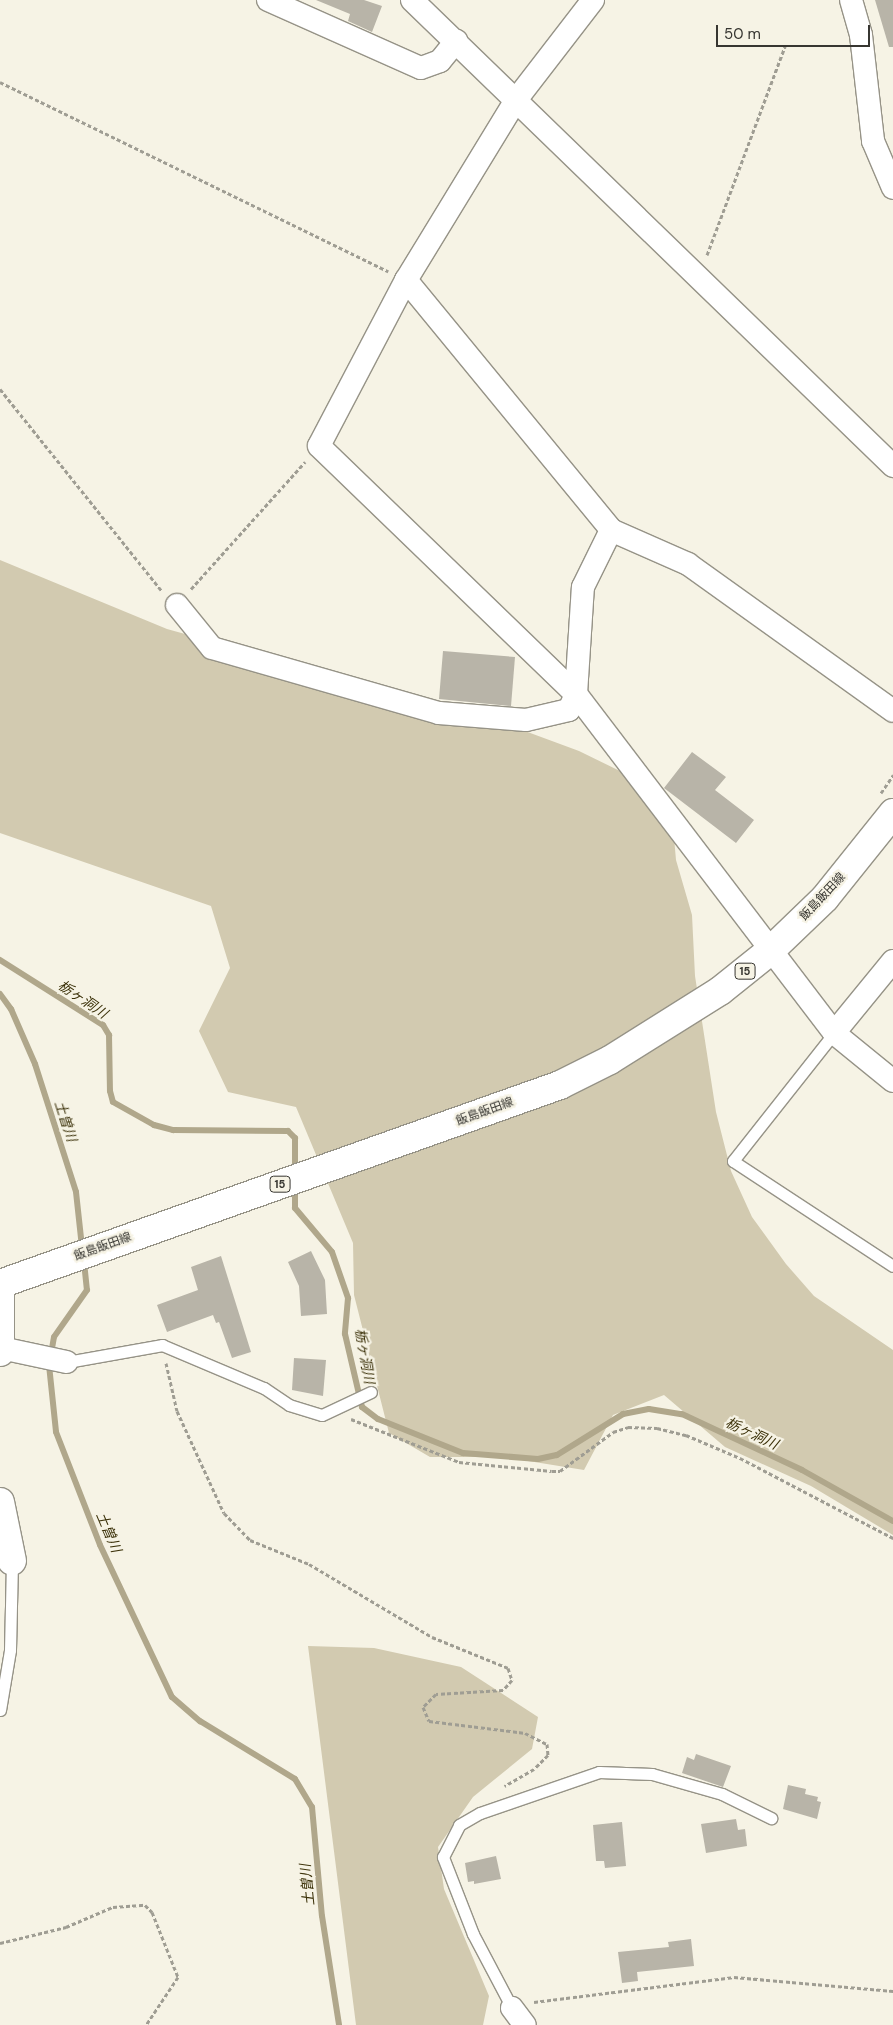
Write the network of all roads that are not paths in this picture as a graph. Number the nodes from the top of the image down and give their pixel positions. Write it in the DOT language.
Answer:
graph roads {
  1 [pos="268,0"];
  2 [pos="412,0"];
  3 [pos="593,0"];
  4 [pos="852,0"];
  5 [pos="456,41"];
  6 [pos="516,100"];
  7 [pos="893,188"];
  8 [pos="406,280"];
  9 [pos="893,466"];
  10 [pos="611,530"];
  11 [pos="176,605"];
  12 [pos="576,694"];
  13 [pos="893,711"];
  14 [pos="893,813"];
  15 [pos="770,952"];
  16 [pos="893,961"];
  17 [pos="834,1033"];
  18 [pos="893,1081"];
  19 [pos="893,1266"];
  20 [pos="0,1285"];
  21 [pos="0,1350"];
  22 [pos="67,1362"];
  23 [pos="371,1392"];
  24 [pos="0,1502"];
  25 [pos="12,1560"];
  26 [pos="0,1710"];
  27 [pos="771,1818"];
  28 [pos="519,2017"];
  1 -- 5 [label="street"];
  2 -- 5 [label="street"];
  3 -- 6 [label="street"];
  4 -- 7 [label="street"];
  5 -- 6 [label="street"];
  6 -- 8 [label="street"];
  6 -- 9 [label="street"];
  8 -- 10 [label="street"];
  8 -- 12 [label="street"];
  10 -- 12 [label="street"];
  10 -- 13 [label="street"];
  11 -- 12 [label="street"];
  12 -- 15 [label="street"];
  14 -- 15 [label="main road, 飯島飯田線 / 15"];
  15 -- 17 [label="street"];
  15 -- 20 [label="main road, 飯島飯田線 / 15"];
  16 -- 17 [label="street"];
  17 -- 18 [label="street"];
  17 -- 19 [label="lane"];
  20 -- 21 [label="main road"];
  21 -- 22 [label="street"];
  22 -- 23 [label="lane"];
  24 -- 25 [label="main road"];
  25 -- 26 [label="lane"];
  27 -- 28 [label="lane"];
}
